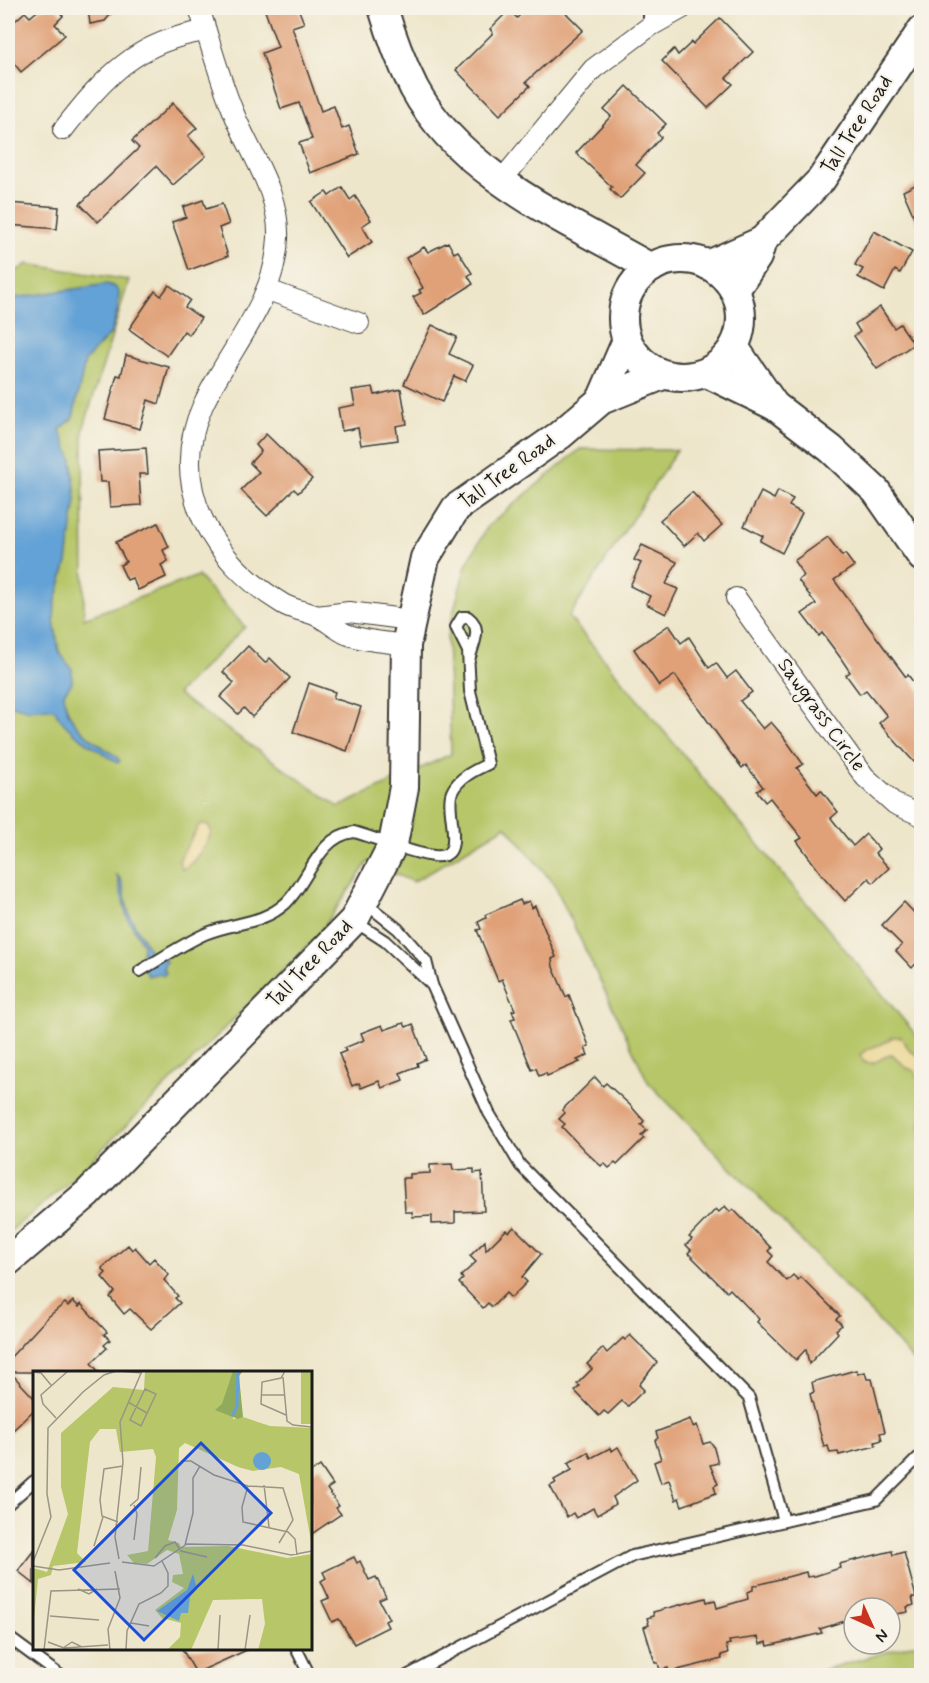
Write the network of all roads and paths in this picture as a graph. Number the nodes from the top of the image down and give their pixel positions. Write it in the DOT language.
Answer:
graph roads {
  1 [pos="199,8"];
  2 [pos="383,8"];
  3 [pos="683,8"];
  4 [pos="649,17"];
  5 [pos="921,30"];
  6 [pos="206,31"];
  7 [pos="63,130"];
  8 [pos="501,181"];
  9 [pos="602,241"];
  10 [pos="762,241"];
  11 [pos="708,265"];
  12 [pos="651,268"];
  13 [pos="268,290"];
  14 [pos="735,290"];
  15 [pos="627,296"];
  16 [pos="359,323"];
  17 [pos="627,340"];
  18 [pos="734,347"];
  19 [pos="707,373"];
  20 [pos="663,375"];
  21 [pos="601,400"];
  22 [pos="775,406"];
  23 [pos="921,557"];
  24 [pos="736,598"];
  25 [pos="409,633"];
  26 [pos="468,661"];
  27 [pos="921,816"];
  28 [pos="393,844"];
  29 [pos="359,911"];
  30 [pos="407,939"];
  31 [pos="394,951"];
  32 [pos="140,970"];
  33 [pos="432,985"];
  34 [pos="8,1261"];
  35 [pos="921,1455"];
  36 [pos="33,1482"];
  37 [pos="8,1504"];
  38 [pos="784,1521"];
  39 [pos="8,1637"];
  40 [pos="297,1650"];
  41 [pos="61,1676"];
  42 [pos="310,1676"];
  43 [pos="407,1676"];
  1 -- 6 [label="street"];
  2 -- 8 [label="street"];
  3 -- 4 [label="street"];
  4 -- 8 [label="street"];
  5 -- 10 [label="street, Tall Tree Road"];
  6 -- 7 [label="street"];
  6 -- 13 [label="street"];
  8 -- 9 [label="street"];
  9 -- 12 [label="street"];
  9 -- 15 [label="street"];
  10 -- 11 [label="street, Tall Tree Road"];
  10 -- 14 [label="street, Tall Tree Road"];
  11 -- 12 [label="street"];
  11 -- 14 [label="street"];
  12 -- 15 [label="street"];
  13 -- 16 [label="street"];
  13 -- 25 [label="street"];
  14 -- 18 [label="street"];
  15 -- 17 [label="street"];
  17 -- 20 [label="street"];
  17 -- 21 [label="street, Tall Tree Road"];
  18 -- 19 [label="street"];
  18 -- 22 [label="street"];
  19 -- 20 [label="street"];
  19 -- 22 [label="street"];
  20 -- 21 [label="street, Tall Tree Road"];
  21 -- 25 [label="street, Tall Tree Road"];
  22 -- 23 [label="street"];
  24 -- 27 [label="street, Sawgrass Circle"];
  25 -- 28 [label="street, Tall Tree Road"];
  26 -- 28 [label="lane"];
  28 -- 29 [label="street, Tall Tree Road"];
  28 -- 32 [label="lane"];
  29 -- 30 [label="lane"];
  29 -- 31 [label="lane"];
  29 -- 34 [label="street, Tall Tree Road"];
  30 -- 31 [label="lane"];
  30 -- 33 [label="lane"];
  31 -- 33 [label="lane"];
  33 -- 38 [label="lane"];
  35 -- 38 [label="lane"];
  36 -- 37 [label="lane"];
  38 -- 43 [label="lane"];
  39 -- 41 [label="lane"];
  40 -- 42 [label="lane"];
}
